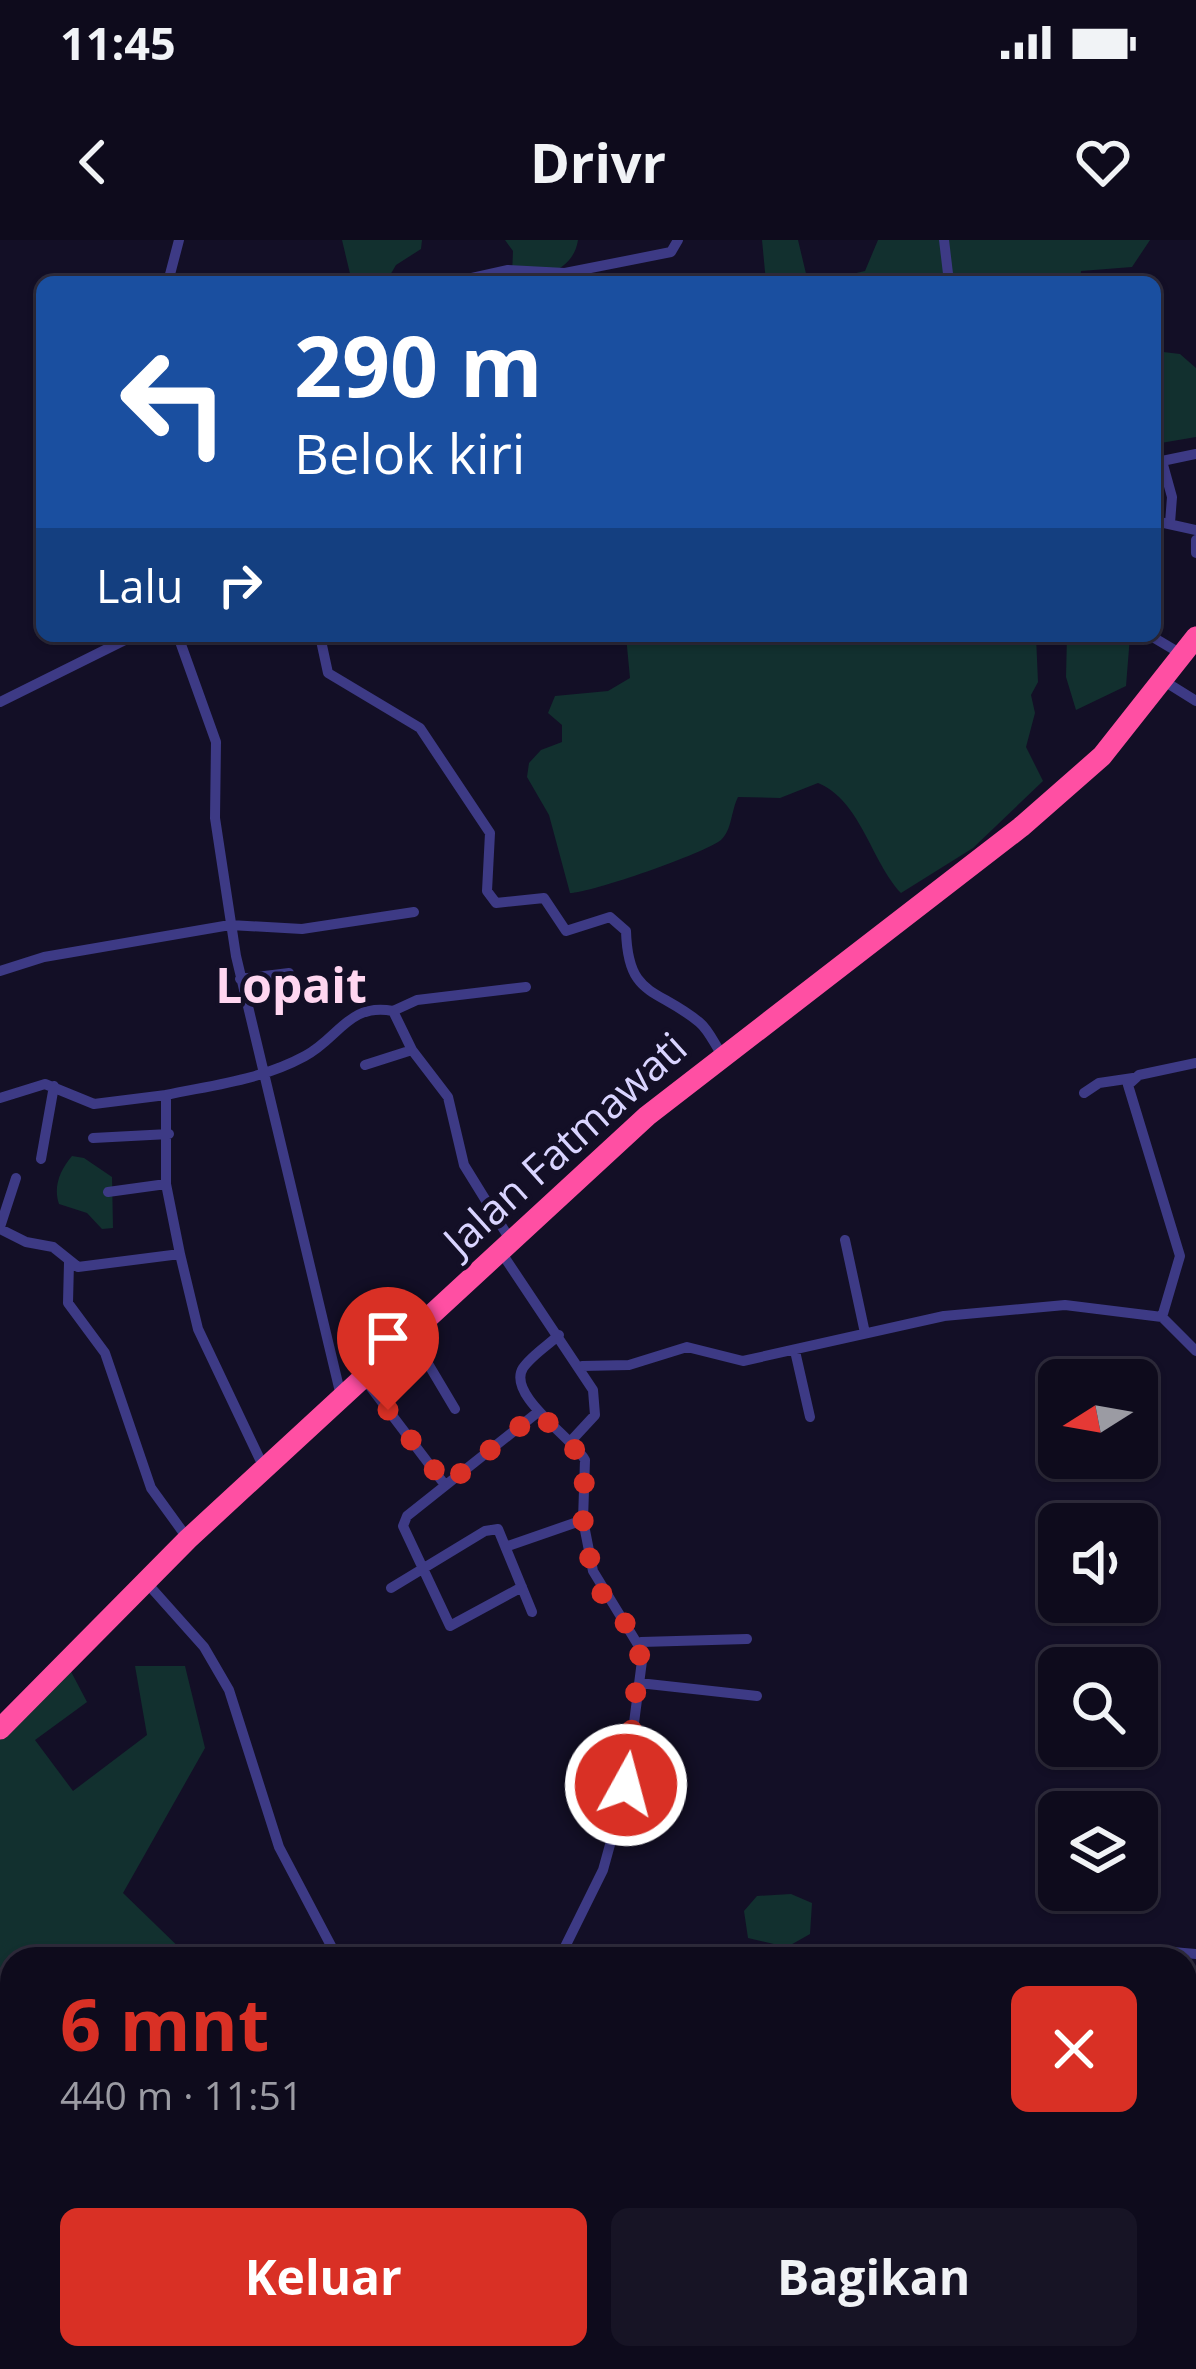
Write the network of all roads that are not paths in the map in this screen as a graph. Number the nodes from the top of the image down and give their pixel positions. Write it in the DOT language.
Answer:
graph roads {
  1 [pos="179,240"];
  2 [pos="678,240"];
  3 [pos="944,240"];
  4 [pos="170,276"];
  5 [pos="483,276"];
  6 [pos="948,276"];
  7 [pos="1196,454"];
  8 [pos="1161,522"];
  9 [pos="1169,523"];
  10 [pos="1196,530"];
  11 [pos="1196,540"];
  12 [pos="1196,553"];
  13 [pos="119,642"];
  14 [pos="180,642"];
  15 [pos="321,642"];
  16 [pos="1190,646"];
  17 [pos="1164,681"];
  18 [pos="1196,701"];
  19 [pos="0,702"];
  20 [pos="414,912"];
  21 [pos="230,925"];
  22 [pos="0,971"];
  23 [pos="289,973"];
  24 [pos="240,979"];
  25 [pos="526,987"];
  26 [pos="394,1011"];
  27 [pos="412,1050"];
  28 [pos="722,1055"];
  29 [pos="1196,1064"];
  30 [pos="365,1065"];
  31 [pos="264,1075"];
  32 [pos="1132,1078"];
  33 [pos="54,1086"];
  34 [pos="2,1093"];
  35 [pos="1084,1093"];
  36 [pos="166,1095"];
  37 [pos="170,1134"];
  38 [pos="93,1138"];
  39 [pos="40,1159"];
  40 [pos="16,1178"];
  41 [pos="166,1184"];
  42 [pos="108,1192"];
  43 [pos="0,1228"];
  44 [pos="845,1240"];
  45 [pos="507,1247"];
  46 [pos="180,1254"];
  47 [pos="69,1262"];
  48 [pos="1162,1317"];
  49 [pos="865,1333"];
  50 [pos="411,1335"];
  51 [pos="559,1335"];
  52 [pos="795,1351"];
  53 [pos="1196,1351"];
  54 [pos="582,1366"];
  55 [pos="366,1381"];
  56 [pos="342,1400"];
  57 [pos="455,1409"];
  58 [pos="538,1412"];
  59 [pos="810,1417"];
  60 [pos="570,1442"];
  61 [pos="265,1471"];
  62 [pos="446,1485"];
  63 [pos="583,1520"];
  64 [pos="188,1539"];
  65 [pos="508,1546"];
  66 [pos="423,1570"];
  67 [pos="146,1582"];
  68 [pos="523,1587"];
  69 [pos="392,1588"];
  70 [pos="532,1612"];
  71 [pos="747,1639"];
  72 [pos="641,1642"];
  73 [pos="639,1683"];
  74 [pos="757,1696"];
  75 [pos="0,1729"];
  76 [pos="332,1947"];
  77 [pos="565,1947"];
  1 -- 4 [label="street"];
  2 -- 5 [label="street"];
  3 -- 6 [label="street"];
  7 -- 9 [label="street"];
  8 -- 9 [label="street"];
  9 -- 10 [label="street"];
  11 -- 12 [label="street"];
  13 -- 19 [label="street"];
  14 -- 21 [label="street"];
  15 -- 28 [label="street"];
  16 -- 17 [label="highway, Jalan Fatmawati"];
  17 -- 18 [label="street"];
  17 -- 28 [label="highway, Jalan Fatmawati"];
  20 -- 21 [label="street"];
  21 -- 22 [label="street"];
  21 -- 24 [label="street"];
  23 -- 24 [label="street"];
  24 -- 31 [label="street"];
  25 -- 26 [label="street"];
  26 -- 27 [label="street"];
  26 -- 31 [label="street"];
  27 -- 30 [label="street"];
  27 -- 45 [label="street"];
  28 -- 45 [label="highway, Jalan Fatmawati"];
  29 -- 32 [label="street"];
  31 -- 36 [label="street"];
  31 -- 56 [label="street"];
  32 -- 35 [label="street"];
  32 -- 48 [label="street"];
  33 -- 34 [label="street"];
  33 -- 36 [label="street"];
  33 -- 39 [label="street"];
  36 -- 37 [label="street"];
  37 -- 38 [label="street"];
  37 -- 41 [label="street"];
  40 -- 43 [label="street"];
  41 -- 42 [label="street"];
  41 -- 46 [label="street"];
  43 -- 47 [label="street"];
  44 -- 49 [label="street"];
  45 -- 50 [label="highway, Jalan Fatmawati"];
  45 -- 51 [label="street"];
  46 -- 47 [label="street"];
  46 -- 61 [label="street"];
  47 -- 64 [label="street"];
  48 -- 49 [label="street"];
  48 -- 53 [label="street"];
  49 -- 52 [label="street"];
  50 -- 55 [label="highway, Jalan Fatmawati"];
  50 -- 57 [label="street"];
  51 -- 54 [label="street"];
  51 -- 58 [label="street"];
  52 -- 54 [label="street"];
  52 -- 59 [label="street"];
  54 -- 60 [label="street"];
  55 -- 56 [label="highway, Jalan Fatmawati"];
  55 -- 62 [label="street"];
  56 -- 61 [label="highway, Jalan Fatmawati"];
  58 -- 60 [label="street"];
  58 -- 62 [label="street"];
  60 -- 63 [label="street"];
  61 -- 64 [label="highway, Jalan Fatmawati"];
  62 -- 66 [label="street"];
  63 -- 65 [label="street"];
  63 -- 72 [label="street"];
  64 -- 67 [label="highway, Jalan Fatmawati"];
  65 -- 66 [label="street"];
  65 -- 68 [label="street"];
  66 -- 68 [label="street"];
  66 -- 69 [label="street"];
  67 -- 75 [label="highway, Jalan Fatmawati"];
  67 -- 76 [label="street"];
  68 -- 70 [label="street"];
  71 -- 72 [label="street"];
  72 -- 73 [label="street"];
  73 -- 74 [label="street"];
  73 -- 77 [label="street"];
}
